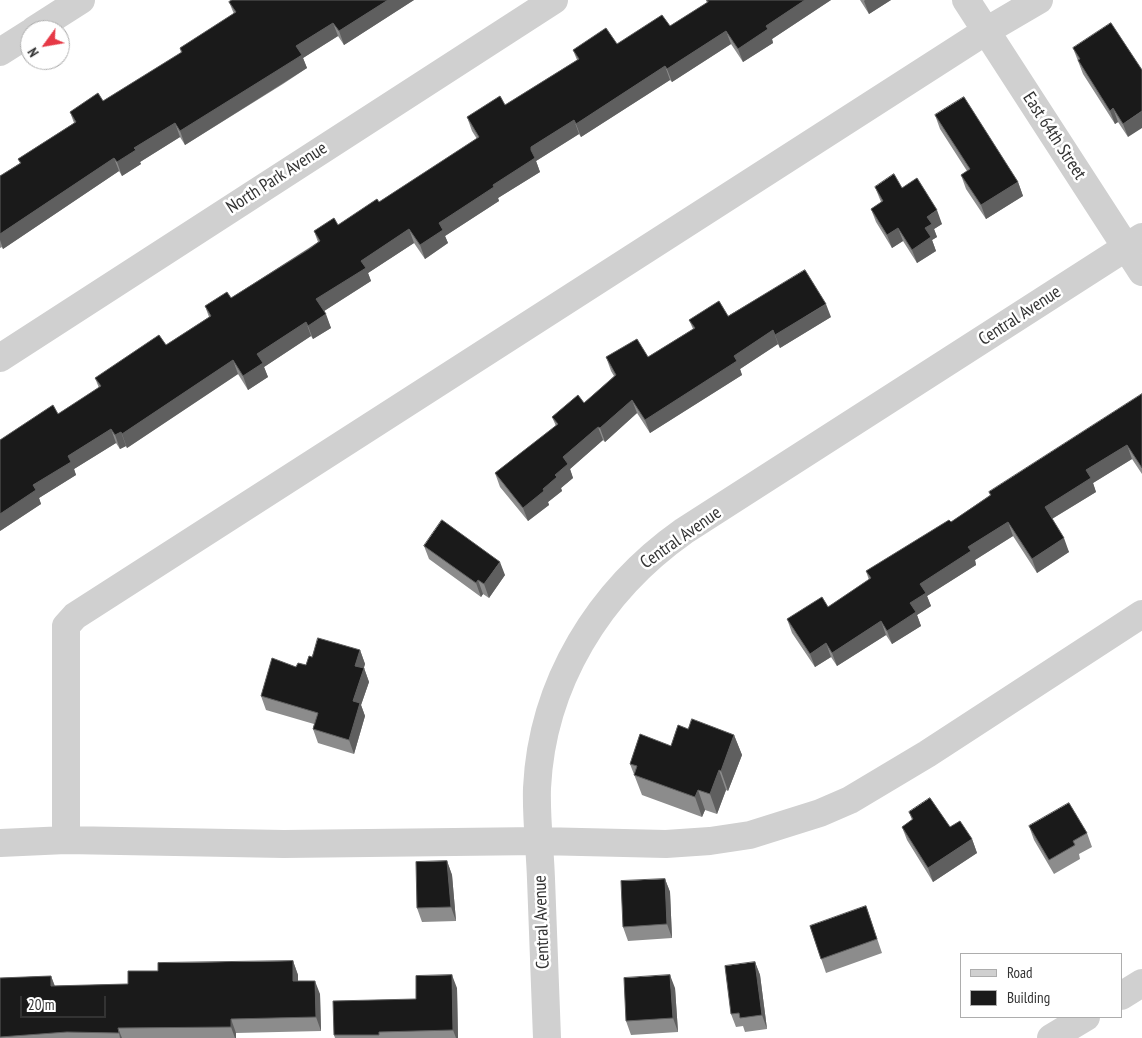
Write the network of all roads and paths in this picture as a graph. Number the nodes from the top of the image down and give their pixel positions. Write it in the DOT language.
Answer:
graph roads {
  1 [pos="81,0"];
  2 [pos="554,0"];
  3 [pos="966,0"];
  4 [pos="1039,0"];
  5 [pos="50,20"];
  6 [pos="986,30"];
  7 [pos="20,39"];
  8 [pos="0,52"];
  9 [pos="1134,242"];
  10 [pos="1142,272"];
  11 [pos="0,358"];
  12 [pos="1142,614"];
  13 [pos="66,840"];
  14 [pos="540,840"];
  15 [pos="0,843"];
  16 [pos="1142,983"];
  17 [pos="1122,995"];
  18 [pos="1084,1018"];
  19 [pos="547,1038"];
  20 [pos="1051,1038"];
  1 -- 5 [label="street"];
  2 -- 11 [label="street, North Park Avenue"];
  3 -- 6 [label="street, East 64th Street"];
  4 -- 6 [label="street"];
  6 -- 9 [label="street, East 64th Street"];
  6 -- 13 [label="street"];
  7 -- 8 [label="street"];
  9 -- 10 [label="street, East 64th Street"];
  9 -- 14 [label="street, Central Avenue"];
  12 -- 14 [label="street"];
  13 -- 14 [label="street"];
  13 -- 15 [label="street"];
  14 -- 19 [label="street, Central Avenue"];
  16 -- 17 [label="street"];
  18 -- 20 [label="street"];
}
